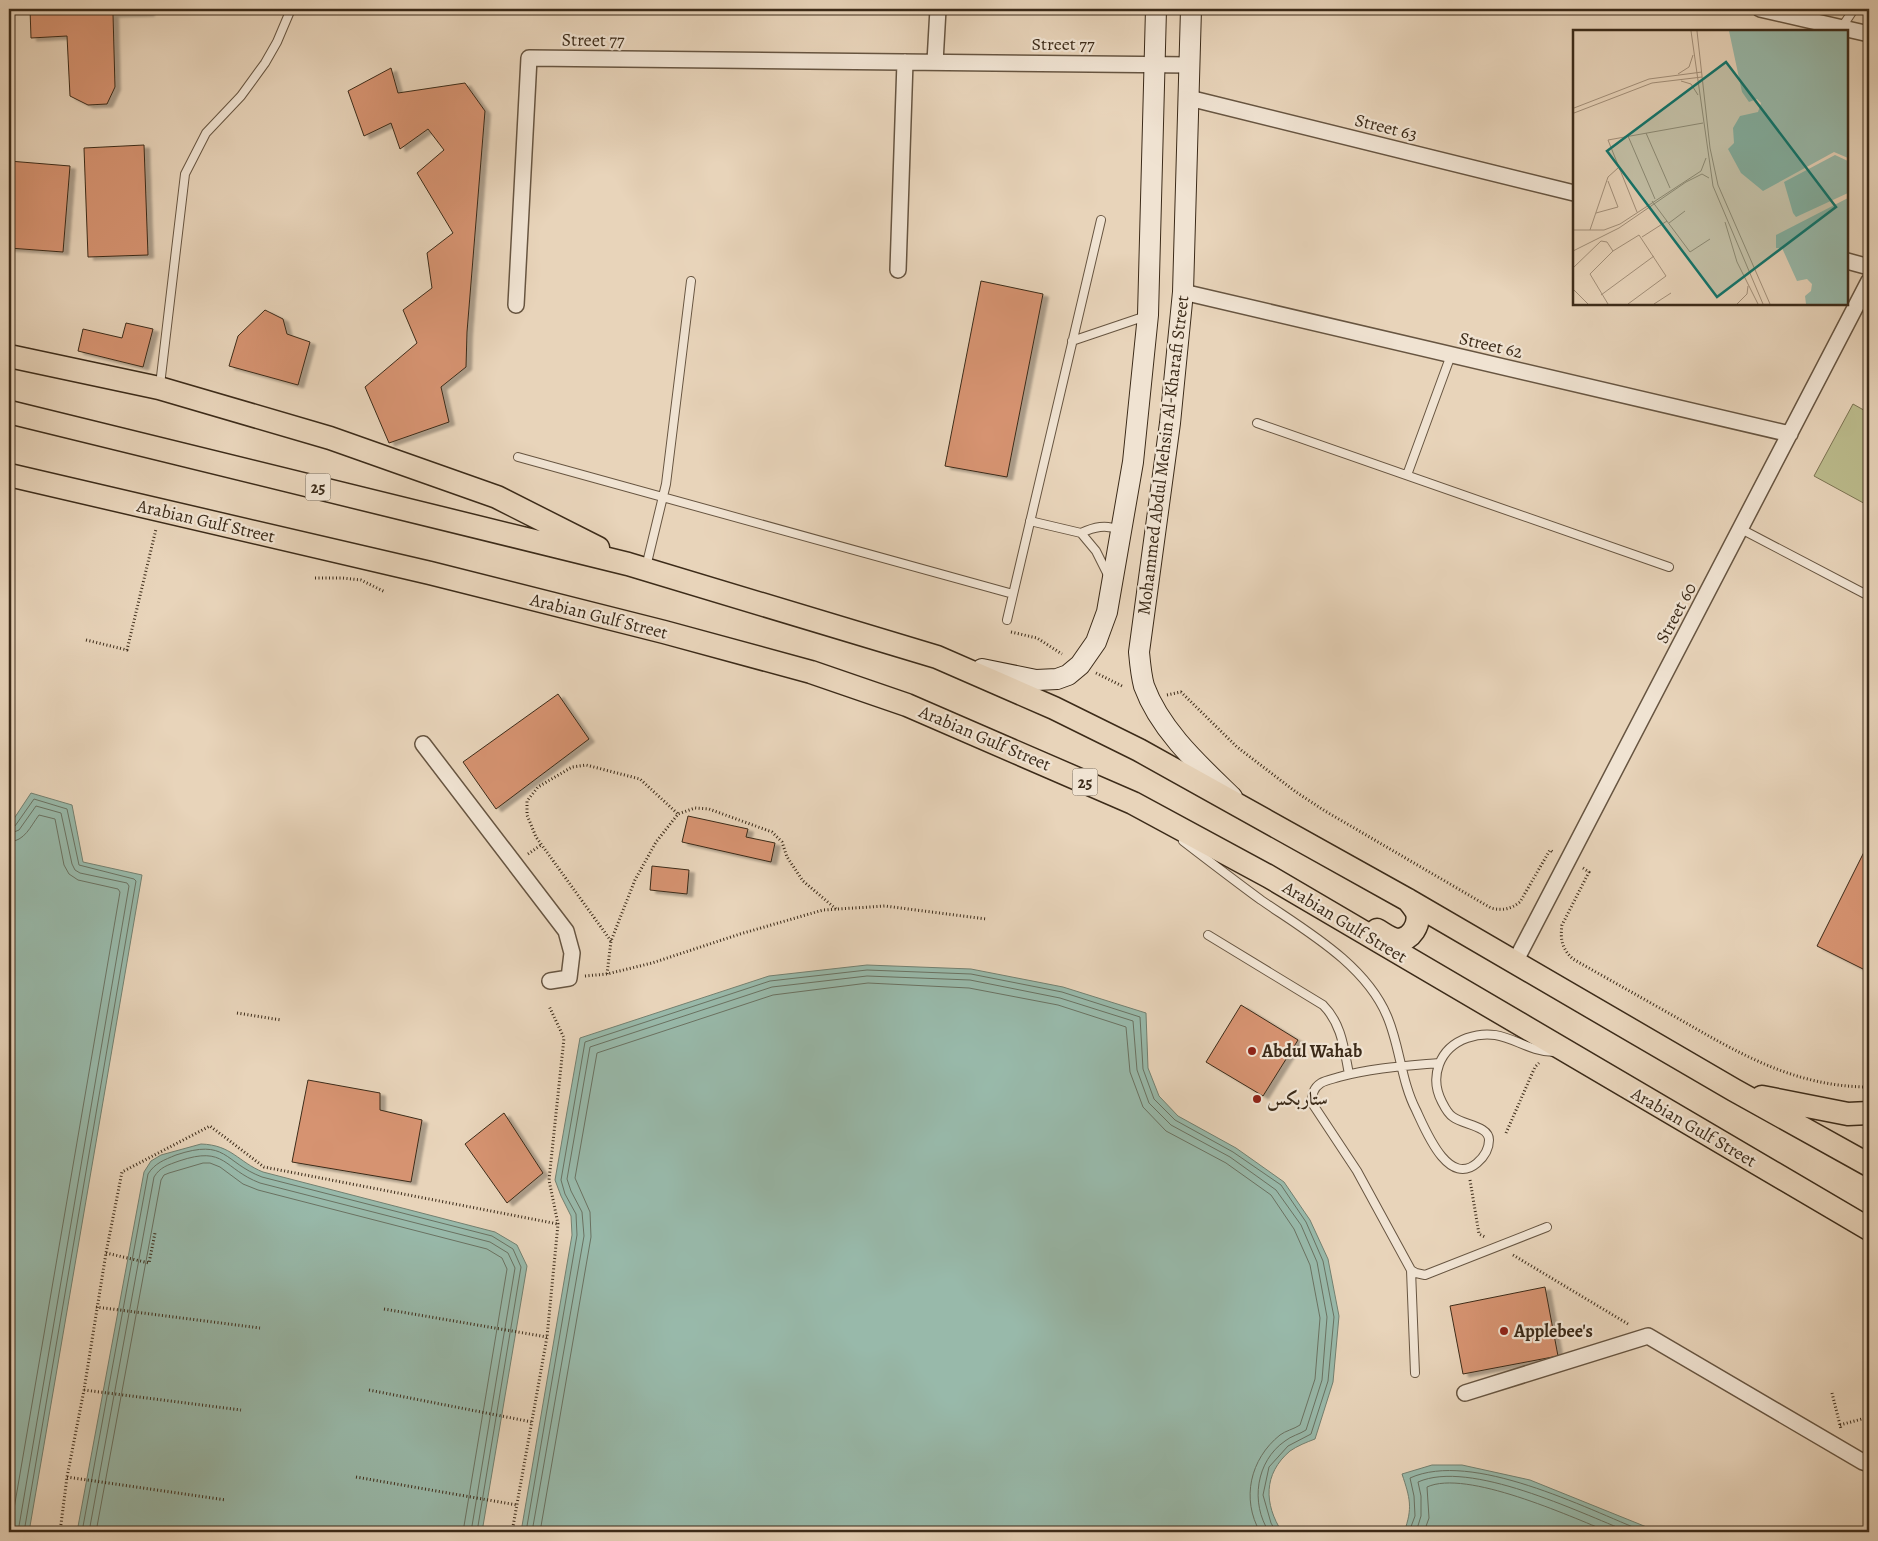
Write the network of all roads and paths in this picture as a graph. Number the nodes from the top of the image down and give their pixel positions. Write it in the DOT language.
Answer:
graph roads {
  1 [pos="291,9"];
  2 [pos="938,9"];
  3 [pos="1156,9"];
  4 [pos="1191,9"];
  5 [pos="1760,9"];
  6 [pos="1854,9"];
  7 [pos="1842,27"];
  8 [pos="1869,34"];
  9 [pos="905,62"];
  10 [pos="935,62"];
  11 [pos="1154,64"];
  12 [pos="1190,65"];
  13 [pos="1189,98"];
  14 [pos="1573,193"];
  15 [pos="1100,220"];
  16 [pos="1848,261"];
  17 [pos="1869,267"];
  18 [pos="898,270"];
  19 [pos="691,281"];
  20 [pos="1869,281"];
  21 [pos="1183,292"];
  22 [pos="516,304"];
  23 [pos="1148,315"];
  24 [pos="1072,340"];
  25 [pos="1451,355"];
  26 [pos="9,356"];
  27 [pos="159,388"];
  28 [pos="9,412"];
  29 [pos="1257,423"];
  30 [pos="1790,434"];
  31 [pos="518,457"];
  32 [pos="9,475"];
  33 [pos="1407,475"];
  34 [pos="662,497"];
  35 [pos="1159,510"];
  36 [pos="160,511"];
  37 [pos="1030,521"];
  38 [pos="1123,523"];
  39 [pos="1741,529"];
  40 [pos="1081,533"];
  41 [pos="637,566"];
  42 [pos="1669,567"];
  43 [pos="315,578"];
  44 [pos="1112,587"];
  45 [pos="385,592"];
  46 [pos="1013,594"];
  47 [pos="1869,596"];
  48 [pos="1007,620"];
  49 [pos="86,640"];
  50 [pos="937,657"];
  51 [pos="1150,700"];
  52 [pos="423,744"];
  53 [pos="1133,803"];
  54 [pos="1240,805"];
  55 [pos="678,814"];
  56 [pos="1568,860"];
  57 [pos="1268,876"];
  58 [pos="1408,900"];
  59 [pos="836,909"];
  60 [pos="986,919"];
  61 [pos="1208,935"];
  62 [pos="611,940"];
  63 [pos="1515,962"];
  64 [pos="607,974"];
  65 [pos="569,978"];
  66 [pos="550,981"];
  67 [pos="549,1006"];
  68 [pos="237,1013"];
  69 [pos="281,1020"];
  70 [pos="1562,1050"];
  71 [pos="1438,1063"];
  72 [pos="1402,1066"];
  73 [pos="1349,1074"];
  74 [pos="1869,1087"];
  75 [pos="1734,1090"];
  76 [pos="1869,1113"];
  77 [pos="1869,1164"];
  78 [pos="1470,1180"];
  79 [pos="558,1224"];
  80 [pos="1547,1227"];
  81 [pos="1869,1229"];
  82 [pos="155,1233"];
  83 [pos="1499,1246"];
  84 [pos="106,1253"];
  85 [pos="1411,1270"];
  86 [pos="96,1307"];
  87 [pos="384,1309"];
  88 [pos="260,1328"];
  89 [pos="1648,1336"];
  90 [pos="547,1338"];
  91 [pos="1415,1373"];
  92 [pos="84,1390"];
  93 [pos="370,1390"];
  94 [pos="1465,1393"];
  95 [pos="1832,1393"];
  96 [pos="241,1410"];
  97 [pos="1869,1418"];
  98 [pos="532,1422"];
  99 [pos="1840,1424"];
  100 [pos="1846,1452"];
  101 [pos="1869,1464"];
  102 [pos="67,1477"];
  103 [pos="356,1477"];
  104 [pos="226,1500"];
  105 [pos="517,1505"];
  106 [pos="60,1532"];
  107 [pos="512,1532"];
  1 -- 27 [label="lane"];
  2 -- 10 [label="street"];
  3 -- 11 [label="main road, Mohammed Abdul Mehsin Al-Kharafi Street"];
  4 -- 12 [label="main road, Mohammed Abdul Mehsin Al-Kharafi Street"];
  5 -- 7 [label="street"];
  6 -- 7 [label="lane"];
  7 -- 8 [label="street"];
  9 -- 10 [label="street, Street 77"];
  9 -- 18 [label="street"];
  9 -- 22 [label="street, Street 77"];
  10 -- 11 [label="street, Street 77"];
  11 -- 12 [label="street, Street 77"];
  11 -- 23 [label="main road, Mohammed Abdul Mehsin Al-Kharafi Street"];
  12 -- 13 [label="main road, Mohammed Abdul Mehsin Al-Kharafi Street"];
  13 -- 14 [label="street, Street 63"];
  13 -- 21 [label="main road, Mohammed Abdul Mehsin Al-Kharafi Street"];
  15 -- 24 [label="lane"];
  16 -- 17 [label="street"];
  19 -- 34 [label="lane"];
  20 -- 30 [label="street, Street 60"];
  21 -- 25 [label="street, Street 62"];
  21 -- 35 [label="main road, Mohammed Abdul Mehsin Al-Kharafi Street"];
  23 -- 24 [label="lane"];
  23 -- 38 [label="main road, Mohammed Abdul Mehsin Al-Kharafi Street"];
  24 -- 37 [label="lane"];
  25 -- 30 [label="street, Street 62"];
  25 -- 33 [label="lane"];
  26 -- 27 [label="main road"];
  27 -- 41 [label="main road"];
  28 -- 41 [label="main road, 25"];
  29 -- 33 [label="lane"];
  30 -- 39 [label="street, Street 60"];
  31 -- 34 [label="lane"];
  32 -- 36 [label="main road, Arabian Gulf Street / 25"];
  33 -- 42 [label="lane"];
  34 -- 41 [label="lane"];
  34 -- 46 [label="lane"];
  35 -- 38 [label="main road"];
  35 -- 51 [label="main road, Mohammed Abdul Mehsin Al-Kharafi Street"];
  36 -- 49 [label="path"];
  36 -- 53 [label="main road, Arabian Gulf Street / 25"];
  37 -- 40 [label="lane"];
  37 -- 46 [label="lane"];
  38 -- 40 [label="lane"];
  38 -- 44 [label="main road, Mohammed Abdul Mehsin Al-Kharafi Street"];
  39 -- 47 [label="lane"];
  39 -- 56 [label="street, Street 60"];
  40 -- 44 [label="lane"];
  41 -- 50 [label="main road, 25"];
  43 -- 45 [label="path"];
  44 -- 50 [label="main road, Mohammed Abdul Mehsin Al-Kharafi Street"];
  46 -- 48 [label="lane"];
  50 -- 54 [label="main road, 25"];
  51 -- 54 [label="main road, Mohammed Abdul Mehsin Al-Kharafi Street"];
  51 -- 56 [label="path"];
  52 -- 65 [label="street"];
  53 -- 57 [label="main road, Arabian Gulf Street / 25"];
  53 -- 72 [label="lane"];
  54 -- 58 [label="main road, 25"];
  55 -- 59 [label="path"];
  55 -- 62 [label="path"];
  55 -- 62 [label="path"];
  56 -- 63 [label="street, Street 60"];
  56 -- 74 [label="path"];
  57 -- 58 [label="main road"];
  57 -- 70 [label="main road, Arabian Gulf Street / 25"];
  58 -- 63 [label="main road, 25"];
  59 -- 60 [label="path"];
  59 -- 64 [label="path"];
  61 -- 73 [label="lane"];
  62 -- 64 [label="path"];
  63 -- 75 [label="main road, 25"];
  64 -- 65 [label="path"];
  65 -- 66 [label="street"];
  67 -- 79 [label="path"];
  68 -- 69 [label="path"];
  70 -- 71 [label="lane"];
  70 -- 81 [label="main road, Arabian Gulf Street / 25"];
  71 -- 72 [label="lane"];
  71 -- 72 [label="lane"];
  72 -- 73 [label="lane"];
  73 -- 85 [label="lane"];
  75 -- 76 [label="main road"];
  75 -- 77 [label="main road, 25"];
  78 -- 83 [label="path"];
  79 -- 84 [label="path"];
  79 -- 90 [label="path"];
  80 -- 83 [label="lane"];
  82 -- 84 [label="path"];
  83 -- 85 [label="lane"];
  83 -- 89 [label="path"];
  84 -- 86 [label="path"];
  85 -- 91 [label="lane"];
  86 -- 88 [label="path"];
  86 -- 92 [label="path"];
  87 -- 90 [label="path"];
  89 -- 94 [label="street"];
  89 -- 100 [label="street"];
  90 -- 98 [label="path"];
  92 -- 96 [label="path"];
  92 -- 102 [label="path"];
  93 -- 98 [label="path"];
  95 -- 99 [label="path"];
  97 -- 99 [label="path"];
  98 -- 105 [label="path"];
  99 -- 100 [label="path"];
  100 -- 101 [label="street"];
  102 -- 104 [label="path"];
  102 -- 106 [label="path"];
  103 -- 105 [label="path"];
  105 -- 107 [label="path"];
}
